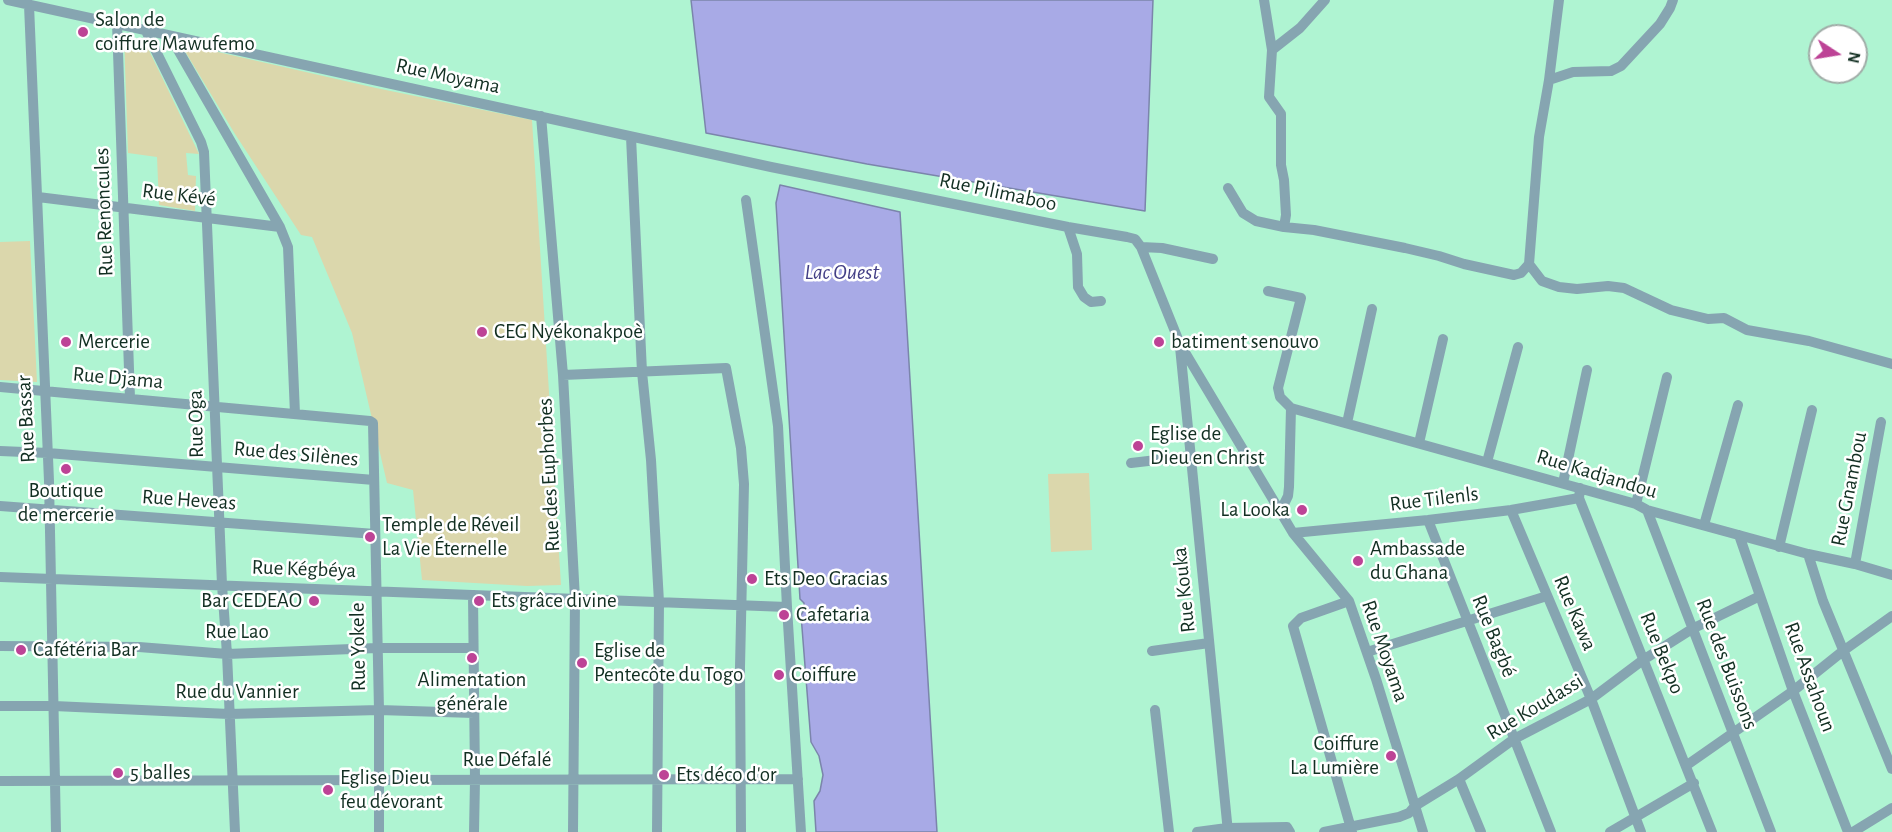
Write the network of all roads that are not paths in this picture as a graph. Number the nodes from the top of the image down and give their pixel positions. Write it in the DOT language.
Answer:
graph roads {
  1 [pos="8,0"];
  2 [pos="1264,0"];
  3 [pos="1324,0"];
  4 [pos="1559,0"];
  5 [pos="1673,0"];
  6 [pos="30,5"];
  7 [pos="117,23"];
  8 [pos="145,29"];
  9 [pos="170,36"];
  10 [pos="1272,50"];
  11 [pos="1549,80"];
  12 [pos="541,116"];
  13 [pos="631,137"];
  14 [pos="771,167"];
  15 [pos="1228,188"];
  16 [pos="38,197"];
  17 [pos="746,201"];
  18 [pos="124,208"];
  19 [pos="208,218"];
  20 [pos="280,227"];
  21 [pos="1068,227"];
  22 [pos="1284,227"];
  23 [pos="1141,246"];
  24 [pos="1213,259"];
  25 [pos="1529,264"];
  26 [pos="1268,291"];
  27 [pos="1101,301"];
  28 [pos="1372,309"];
  29 [pos="1443,339"];
  30 [pos="1180,344"];
  31 [pos="1518,347"];
  32 [pos="1892,364"];
  33 [pos="1587,370"];
  34 [pos="642,372"];
  35 [pos="563,375"];
  36 [pos="1667,377"];
  37 [pos="0,387"];
  38 [pos="44,391"];
  39 [pos="130,398"];
  40 [pos="1738,405"];
  41 [pos="215,406"];
  42 [pos="1291,408"];
  43 [pos="1812,411"];
  44 [pos="295,414"];
  45 [pos="1881,422"];
  46 [pos="1347,423"];
  47 [pos="374,425"];
  48 [pos="1419,443"];
  49 [pos="0,451"];
  50 [pos="48,453"];
  51 [pos="1191,456"];
  52 [pos="1487,462"];
  53 [pos="1131,463"];
  54 [pos="216,467"];
  55 [pos="374,480"];
  56 [pos="1563,483"];
  57 [pos="1580,493"];
  58 [pos="1636,504"];
  59 [pos="0,506"];
  60 [pos="49,510"];
  61 [pos="1511,510"];
  62 [pos="1647,510"];
  63 [pos="1280,512"];
  64 [pos="1428,520"];
  65 [pos="220,522"];
  66 [pos="1704,525"];
  67 [pos="1293,533"];
  68 [pos="375,534"];
  69 [pos="1739,535"];
  70 [pos="1779,547"];
  71 [pos="1808,554"];
  72 [pos="1855,564"];
  73 [pos="1892,575"];
  74 [pos="0,577"];
  75 [pos="51,579"];
  76 [pos="222,585"];
  77 [pos="376,591"];
  78 [pos="473,595"];
  79 [pos="1547,596"];
  80 [pos="1760,596"];
  81 [pos="575,599"];
  82 [pos="659,602"];
  83 [pos="1349,602"];
  84 [pos="742,606"];
  85 [pos="787,607"];
  86 [pos="1892,616"];
  87 [pos="1467,621"];
  88 [pos="1692,629"];
  89 [pos="1209,643"];
  90 [pos="0,646"];
  91 [pos="53,646"];
  92 [pos="377,648"];
  93 [pos="473,648"];
  94 [pos="1152,651"];
  95 [pos="1843,651"];
  96 [pos="1367,652"];
  97 [pos="227,654"];
  98 [pos="1643,660"];
  99 [pos="1793,690"];
  100 [pos="1591,699"];
  101 [pos="0,706"];
  102 [pos="54,706"];
  103 [pos="379,710"];
  104 [pos="1155,710"];
  105 [pos="474,713"];
  106 [pos="229,714"];
  107 [pos="1733,733"];
  108 [pos="1514,739"];
  109 [pos="1687,765"];
  110 [pos="1892,769"];
  111 [pos="574,779"];
  112 [pos="657,779"];
  113 [pos="741,779"];
  114 [pos="798,779"];
  115 [pos="1459,779"];
  116 [pos="56,780"];
  117 [pos="231,780"];
  118 [pos="378,780"];
  119 [pos="475,780"];
  120 [pos="0,781"];
  121 [pos="1694,783"];
  122 [pos="1415,806"];
  123 [pos="1892,808"];
  124 [pos="1636,818"];
  125 [pos="1228,830"];
  126 [pos="1352,830"];
  127 [pos="56,832"];
  128 [pos="235,832"];
  129 [pos="379,832"];
  130 [pos="474,832"];
  131 [pos="573,832"];
  132 [pos="657,832"];
  133 [pos="741,832"];
  134 [pos="801,832"];
  135 [pos="1168,832"];
  136 [pos="1197,832"];
  137 [pos="1290,832"];
  138 [pos="1324,832"];
  139 [pos="1423,832"];
  140 [pos="1480,832"];
  141 [pos="1551,832"];
  142 [pos="1610,832"];
  143 [pos="1641,832"];
  144 [pos="1712,832"];
  145 [pos="1772,832"];
  146 [pos="1848,832"];
  147 [pos="1853,832"];
  1 -- 6 [label="street, Rue Moyama"];
  2 -- 10 [label="street"];
  3 -- 10 [label="street"];
  4 -- 11 [label="street"];
  5 -- 11 [label="street"];
  6 -- 7 [label="street, Rue Moyama"];
  6 -- 16 [label="street, Rue Bassar"];
  7 -- 8 [label="street, Rue Moyama"];
  7 -- 18 [label="street, Rue Renoncules"];
  8 -- 9 [label="street, Rue Moyama"];
  8 -- 19 [label="street, Rue Oga"];
  9 -- 12 [label="street, Rue Moyama"];
  9 -- 20 [label="street"];
  10 -- 22 [label="street"];
  11 -- 25 [label="street"];
  12 -- 13 [label="street, Rue Moyama"];
  12 -- 35 [label="street, Rue des Euphorbes"];
  13 -- 14 [label="street, Rue Moyama"];
  13 -- 34 [label="street"];
  14 -- 21 [label="street, Rue Pilimaboo"];
  15 -- 22 [label="street"];
  16 -- 18 [label="street, Rue Kévé"];
  16 -- 38 [label="street, Rue Bassar"];
  17 -- 85 [label="street"];
  18 -- 19 [label="street, Rue Kévé"];
  18 -- 39 [label="street, Rue Renoncules"];
  19 -- 20 [label="street, Rue Kévé"];
  19 -- 41 [label="street, Rue Oga"];
  20 -- 44 [label="street"];
  21 -- 23 [label="street, Rue Pilimaboo"];
  21 -- 27 [label="street"];
  22 -- 25 [label="street"];
  23 -- 24 [label="street, Rue Pilimaboo"];
  23 -- 30 [label="street, Rue Moyama"];
  25 -- 32 [label="street"];
  26 -- 42 [label="street"];
  28 -- 46 [label="street"];
  29 -- 48 [label="street"];
  30 -- 51 [label="street, Rue Kouka"];
  30 -- 63 [label="street, Rue Moyama"];
  31 -- 52 [label="street"];
  33 -- 56 [label="street"];
  34 -- 35 [label="street"];
  34 -- 82 [label="street"];
  34 -- 84 [label="street"];
  35 -- 81 [label="street, Rue des Euphorbes"];
  36 -- 58 [label="street"];
  37 -- 38 [label="street, Rue Djama"];
  38 -- 39 [label="street, Rue Djama"];
  38 -- 50 [label="street, Rue Bassar"];
  39 -- 41 [label="street, Rue Djama"];
  40 -- 66 [label="street"];
  41 -- 44 [label="street, Rue Djama"];
  41 -- 54 [label="street, Rue Oga"];
  42 -- 46 [label="street, Rue Kadjandou"];
  42 -- 63 [label="street"];
  43 -- 70 [label="street"];
  44 -- 47 [label="street, Rue Djama"];
  45 -- 72 [label="street, Rue Gnambou"];
  46 -- 48 [label="street, Rue Kadjandou"];
  47 -- 55 [label="street, Rue Yokele"];
  48 -- 52 [label="street, Rue Kadjandou"];
  49 -- 50 [label="street, Rue des Silènes"];
  50 -- 54 [label="street, Rue des Silènes"];
  50 -- 60 [label="street, Rue Bassar"];
  51 -- 53 [label="street"];
  51 -- 89 [label="street, Rue Kouka"];
  52 -- 56 [label="street, Rue Kadjandou"];
  54 -- 55 [label="street, Rue des Silènes"];
  54 -- 65 [label="street, Rue Oga"];
  55 -- 68 [label="street, Rue Yokele"];
  56 -- 57 [label="street, Rue Kadjandou"];
  57 -- 58 [label="street, Rue Kadjandou"];
  57 -- 61 [label="street, Rue Tilenls"];
  57 -- 98 [label="street, Rue Bekpo"];
  58 -- 62 [label="street, Rue Kadjandou"];
  59 -- 60 [label="street, Rue Heveas"];
  60 -- 65 [label="street, Rue Heveas"];
  60 -- 75 [label="street, Rue Bassar"];
  61 -- 64 [label="street, Rue Tilenls"];
  61 -- 79 [label="street, Rue Kawa"];
  62 -- 66 [label="street, Rue Kadjandou"];
  62 -- 88 [label="street, Rue des Buissons"];
  63 -- 67 [label="street, Rue Moyama"];
  64 -- 67 [label="street, Rue Tilenls"];
  64 -- 87 [label="street, Rue Bagbé"];
  65 -- 68 [label="street, Rue Heveas"];
  65 -- 76 [label="street, Rue Oga"];
  66 -- 69 [label="street, Rue Kadjandou"];
  67 -- 83 [label="street, Rue Moyama"];
  68 -- 77 [label="street, Rue Yokele"];
  69 -- 70 [label="street, Rue Kadjandou"];
  69 -- 80 [label="street, Rue Assahoun"];
  70 -- 71 [label="street, Rue Kadjandou"];
  71 -- 72 [label="street, Rue Kadjandou"];
  71 -- 95 [label="street"];
  72 -- 73 [label="street, Rue Kadjandou"];
  74 -- 75 [label="street, Rue Kégbéya"];
  75 -- 76 [label="street, Rue Kégbéya"];
  75 -- 91 [label="street, Rue Bassar"];
  76 -- 77 [label="street, Rue Kégbéya"];
  76 -- 97 [label="street, Rue Oga"];
  77 -- 78 [label="street, Rue Kégbéya"];
  77 -- 92 [label="street, Rue Yokele"];
  78 -- 81 [label="street, Rue Kégbéya"];
  78 -- 93 [label="street"];
  79 -- 87 [label="street"];
  79 -- 100 [label="street, Rue Kawa"];
  80 -- 88 [label="street, Rue Koudassi"];
  80 -- 99 [label="street, Rue Assahoun"];
  81 -- 82 [label="street, Rue Kégbéya"];
  81 -- 111 [label="street, Rue des Euphorbes"];
  82 -- 84 [label="street, Rue Kégbéya"];
  82 -- 112 [label="street"];
  83 -- 96 [label="street, Rue Moyama"];
  83 -- 126 [label="street"];
  84 -- 85 [label="street, Rue Kégbéya"];
  84 -- 113 [label="street"];
  85 -- 114 [label="street"];
  86 -- 95 [label="street"];
  87 -- 96 [label="street"];
  87 -- 108 [label="street, Rue Bagbé"];
  88 -- 98 [label="street, Rue Koudassi"];
  88 -- 107 [label="street, Rue des Buissons"];
  89 -- 94 [label="street"];
  89 -- 125 [label="street, Rue Kouka"];
  90 -- 91 [label="street, Rue Lao"];
  91 -- 97 [label="street, Rue Lao"];
  91 -- 102 [label="street, Rue Bassar"];
  92 -- 93 [label="street, Rue Lao"];
  92 -- 97 [label="street, Rue Lao"];
  92 -- 103 [label="street, Rue Yokele"];
  93 -- 105 [label="street"];
  95 -- 99 [label="street"];
  95 -- 110 [label="street"];
  96 -- 122 [label="street, Rue Moyama"];
  97 -- 106 [label="street, Rue Oga"];
  98 -- 100 [label="street, Rue Koudassi"];
  98 -- 109 [label="street, Rue Bekpo"];
  99 -- 107 [label="street"];
  99 -- 146 [label="street, Rue Assahoun"];
  100 -- 108 [label="street, Rue Koudassi"];
  100 -- 124 [label="street, Rue Kawa"];
  101 -- 102 [label="street, Rue du Vannier"];
  102 -- 106 [label="street, Rue du Vannier"];
  102 -- 116 [label="street, Rue Bassar"];
  103 -- 105 [label="street, Rue du Vannier"];
  103 -- 106 [label="street, Rue du Vannier"];
  103 -- 118 [label="street, Rue Yokele"];
  104 -- 135 [label="street"];
  105 -- 119 [label="street"];
  106 -- 117 [label="street, Rue Oga"];
  107 -- 109 [label="street"];
  107 -- 145 [label="street, Rue des Buissons"];
  108 -- 115 [label="street, Rue Koudassi"];
  108 -- 141 [label="street, Rue Bagbé"];
  109 -- 121 [label="street, Rue Bekpo"];
  111 -- 112 [label="street, Rue Défalé"];
  111 -- 119 [label="street, Rue Défalé"];
  111 -- 131 [label="street, Rue des Euphorbes"];
  112 -- 113 [label="street, Rue Défalé"];
  112 -- 132 [label="street"];
  113 -- 114 [label="street, Rue Défalé"];
  113 -- 133 [label="street"];
  114 -- 134 [label="street"];
  115 -- 122 [label="street, Rue Koudassi"];
  115 -- 140 [label="street"];
  116 -- 117 [label="street, Rue Défalé"];
  116 -- 120 [label="street, Rue Défalé"];
  116 -- 127 [label="street, Rue Bassar"];
  117 -- 118 [label="street, Rue Défalé"];
  117 -- 128 [label="street, Rue Oga"];
  118 -- 119 [label="street, Rue Défalé"];
  118 -- 129 [label="street, Rue Yokele"];
  119 -- 130 [label="street"];
  121 -- 124 [label="street"];
  121 -- 144 [label="street, Rue Bekpo"];
  122 -- 126 [label="street, Rue Koudassi"];
  122 -- 139 [label="street, Rue Moyama"];
  123 -- 147 [label="street"];
  124 -- 142 [label="street"];
  124 -- 143 [label="street, Rue Kawa"];
  125 -- 136 [label="street"];
  125 -- 137 [label="street"];
  126 -- 138 [label="street, Rue Koudassi"];
}
